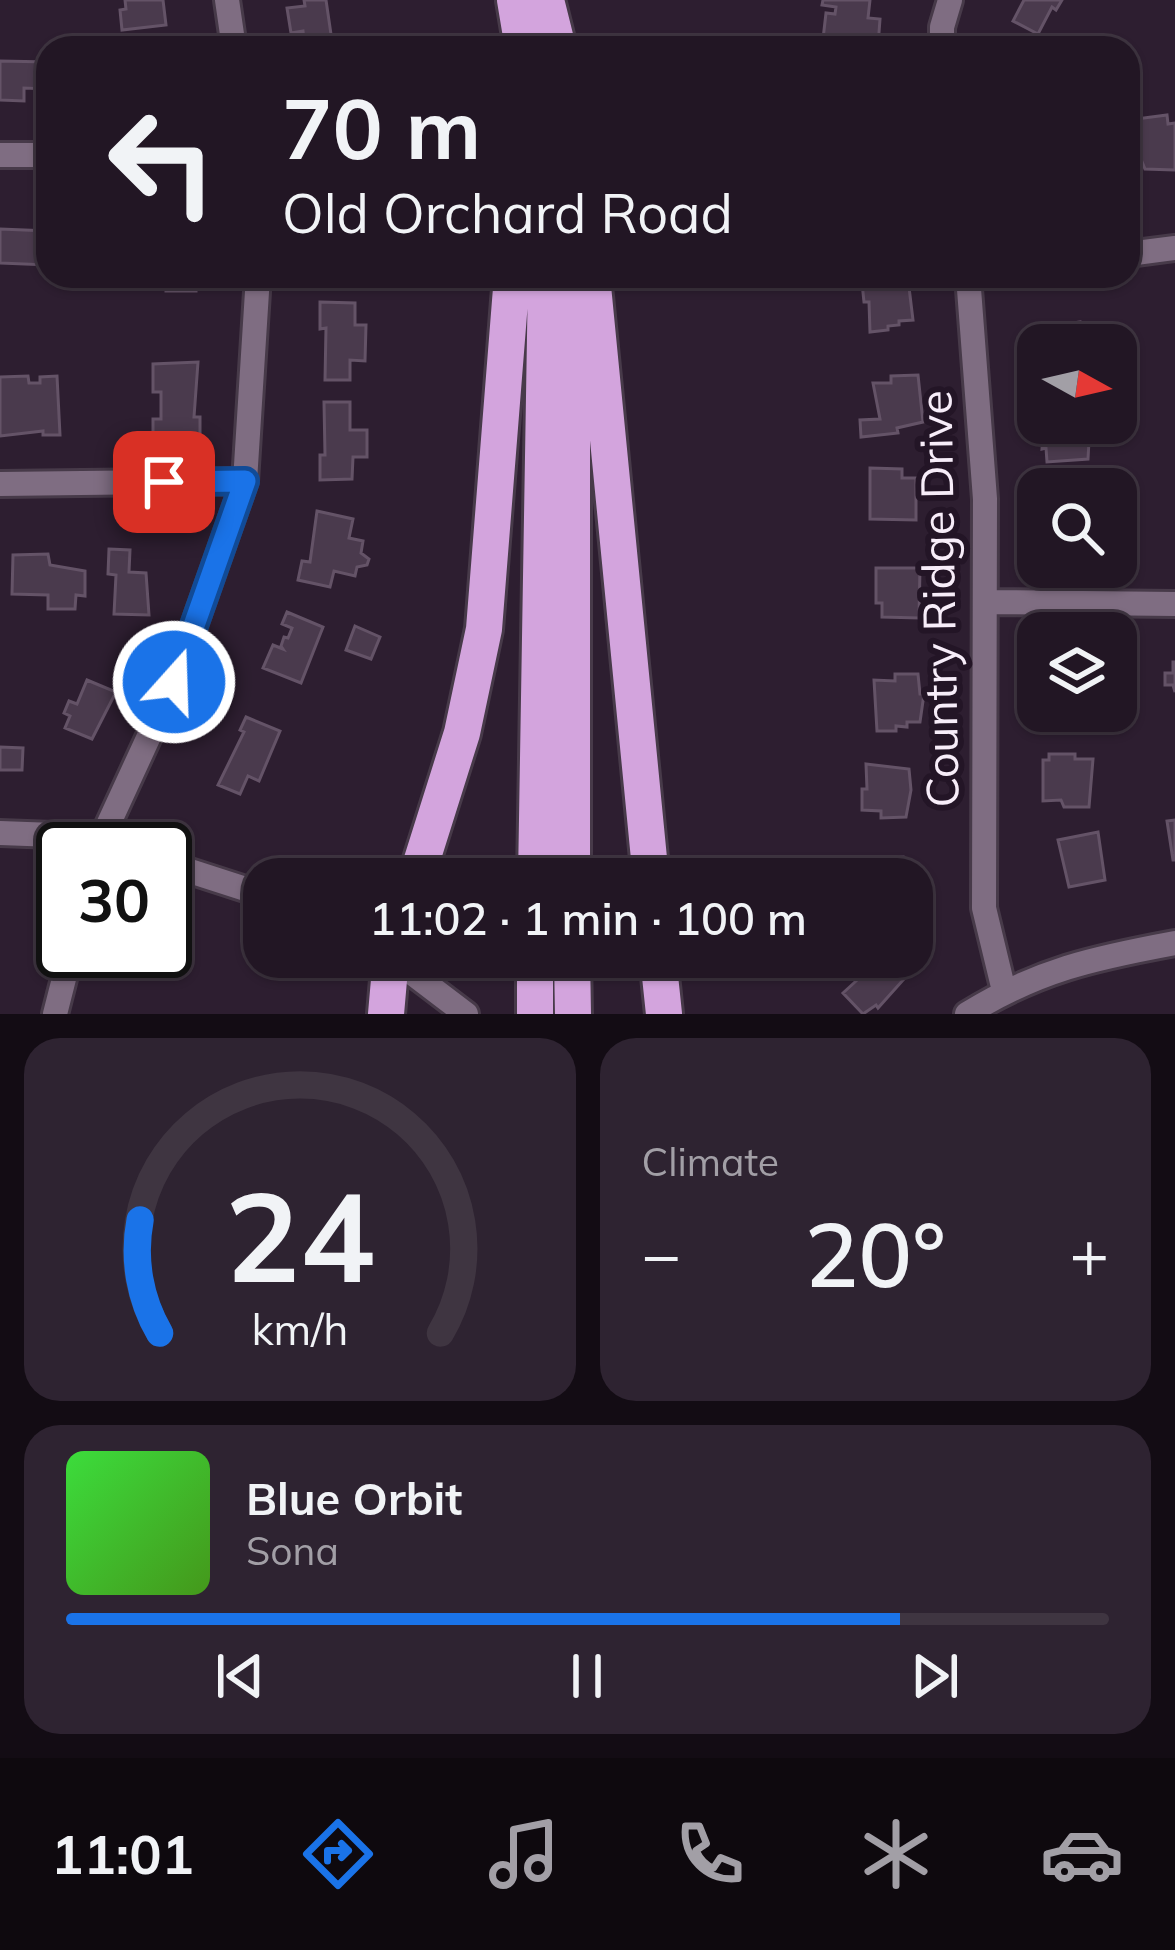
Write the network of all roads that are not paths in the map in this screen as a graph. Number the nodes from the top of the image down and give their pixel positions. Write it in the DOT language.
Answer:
graph roads {
  1 [pos="227,0"];
  2 [pos="499,0"];
  3 [pos="515,0"];
  4 [pos="544,0"];
  5 [pos="950,0"];
  6 [pos="232,36"];
  7 [pos="504,36"];
  8 [pos="522,36"];
  9 [pos="552,36"];
  10 [pos="942,36"];
  11 [pos="0,155"];
  12 [pos="36,155"];
  13 [pos="1175,248"];
  14 [pos="1140,252"];
  15 [pos="258,288"];
  16 [pos="511,288"];
  17 [pos="546,288"];
  18 [pos="572,288"];
  19 [pos="593,288"];
  20 [pos="969,288"];
  21 [pos="245,481"];
  22 [pos="0,484"];
  23 [pos="985,602"];
  24 [pos="1175,604"];
  25 [pos="114,822"];
  26 [pos="0,833"];
  27 [pos="36,834"];
  28 [pos="423,858"];
  29 [pos="536,858"];
  30 [pos="572,858"];
  31 [pos="648,858"];
  32 [pos="192,872"];
  33 [pos="243,888"];
  34 [pos="1175,943"];
  35 [pos="64,978"];
  36 [pos="390,978"];
  37 [pos="419,978"];
  38 [pos="535,978"];
  39 [pos="572,978"];
  40 [pos="660,978"];
  41 [pos="1004,992"];
  42 [pos="55,1014"];
  43 [pos="386,1014"];
  44 [pos="466,1014"];
  45 [pos="535,1014"];
  46 [pos="573,1014"];
  47 [pos="664,1014"];
  48 [pos="967,1014"];
  1 -- 6 [label="street"];
  2 -- 7 [label="highway"];
  3 -- 8 [label="highway"];
  4 -- 9 [label="highway"];
  5 -- 10 [label="street"];
  11 -- 12 [label="street"];
  13 -- 14 [label="street"];
  15 -- 21 [label="street"];
  16 -- 28 [label="highway"];
  17 -- 29 [label="highway"];
  18 -- 30 [label="highway"];
  19 -- 31 [label="highway"];
  20 -- 23 [label="street, Country Ridge Drive"];
  21 -- 22 [label="street"];
  21 -- 25 [label="street"];
  23 -- 24 [label="street"];
  23 -- 41 [label="street, Country Ridge Drive"];
  26 -- 27 [label="street"];
  32 -- 33 [label="street"];
  34 -- 41 [label="street"];
  35 -- 42 [label="street"];
  36 -- 43 [label="highway"];
  37 -- 44 [label="street"];
  38 -- 45 [label="highway"];
  39 -- 46 [label="highway"];
  40 -- 47 [label="highway"];
  41 -- 48 [label="street"];
}
